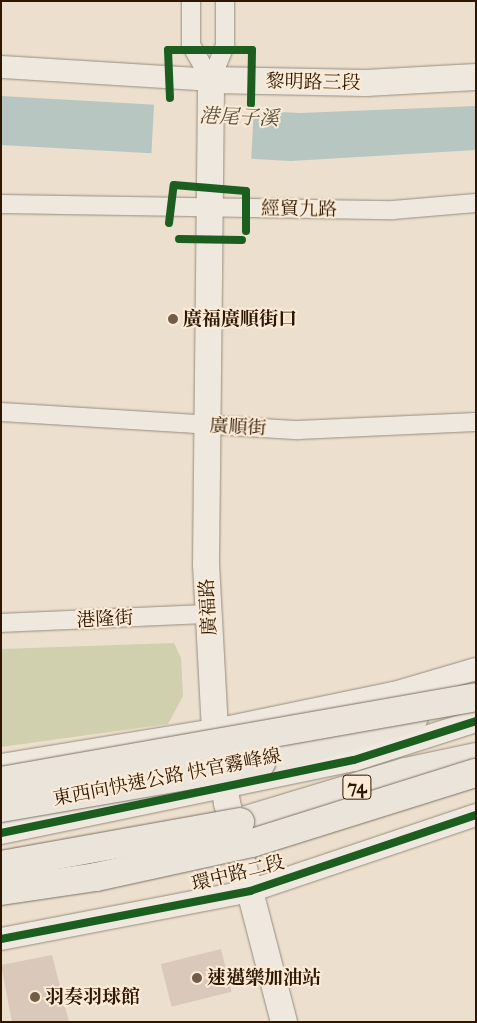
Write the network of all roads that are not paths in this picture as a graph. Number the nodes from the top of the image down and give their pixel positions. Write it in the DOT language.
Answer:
graph roads {
  1 [pos="191,1"];
  2 [pos="225,1"];
  3 [pos="1,67"];
  4 [pos="476,77"];
  5 [pos="211,80"];
  6 [pos="211,196"];
  7 [pos="476,203"];
  8 [pos="1,204"];
  9 [pos="1,412"];
  10 [pos="476,422"];
  11 [pos="209,425"];
  12 [pos="208,614"];
  13 [pos="1,623"];
  14 [pos="476,669"];
  15 [pos="476,698"];
  16 [pos="476,720"];
  17 [pos="215,730"];
  18 [pos="476,737"];
  19 [pos="476,757"];
  20 [pos="1,764"];
  21 [pos="476,773"];
  22 [pos="1,780"];
  23 [pos="226,795"];
  24 [pos="1,808"];
  25 [pos="476,816"];
  26 [pos="1,833"];
  27 [pos="1,846"];
  28 [pos="1,866"];
  29 [pos="1,891"];
  30 [pos="250,891"];
  31 [pos="1,939"];
  32 [pos="284,1022"];
  1 -- 5 [label="street"];
  2 -- 5 [label="street"];
  3 -- 5 [label="street, 黎明路三段"];
  4 -- 5 [label="main road, 黎明路三段"];
  5 -- 6 [label="main road, 廣福路"];
  6 -- 7 [label="street, 經貿九路"];
  6 -- 8 [label="street, 經貿九路"];
  6 -- 11 [label="main road, 廣福路"];
  9 -- 11 [label="street, 廣順街"];
  10 -- 11 [label="street, 廣順街"];
  11 -- 12 [label="main road, 廣福路"];
  12 -- 13 [label="street, 港隆街"];
  12 -- 17 [label="main road, 廣福路"];
  14 -- 17 [label="street"];
  15 -- 22 [label="highway, bridge"];
  15 -- 24 [label="highway, 東西向快速公路 快官霧峰線, bridge"];
  16 -- 23 [label="street"];
  17 -- 20 [label="street"];
  17 -- 23 [label="main road, 廣福路"];
  18 -- 23 [label="street"];
  19 -- 28 [label="highway, 74, bridge"];
  21 -- 29 [label="highway, bridge"];
  23 -- 26 [label="street"];
  23 -- 27 [label="street"];
  23 -- 30 [label="main road, 廣福路"];
  25 -- 30 [label="street, 環中路二段"];
  30 -- 31 [label="street, 環中路二段"];
  30 -- 32 [label="main road, 廣福路"];
}
